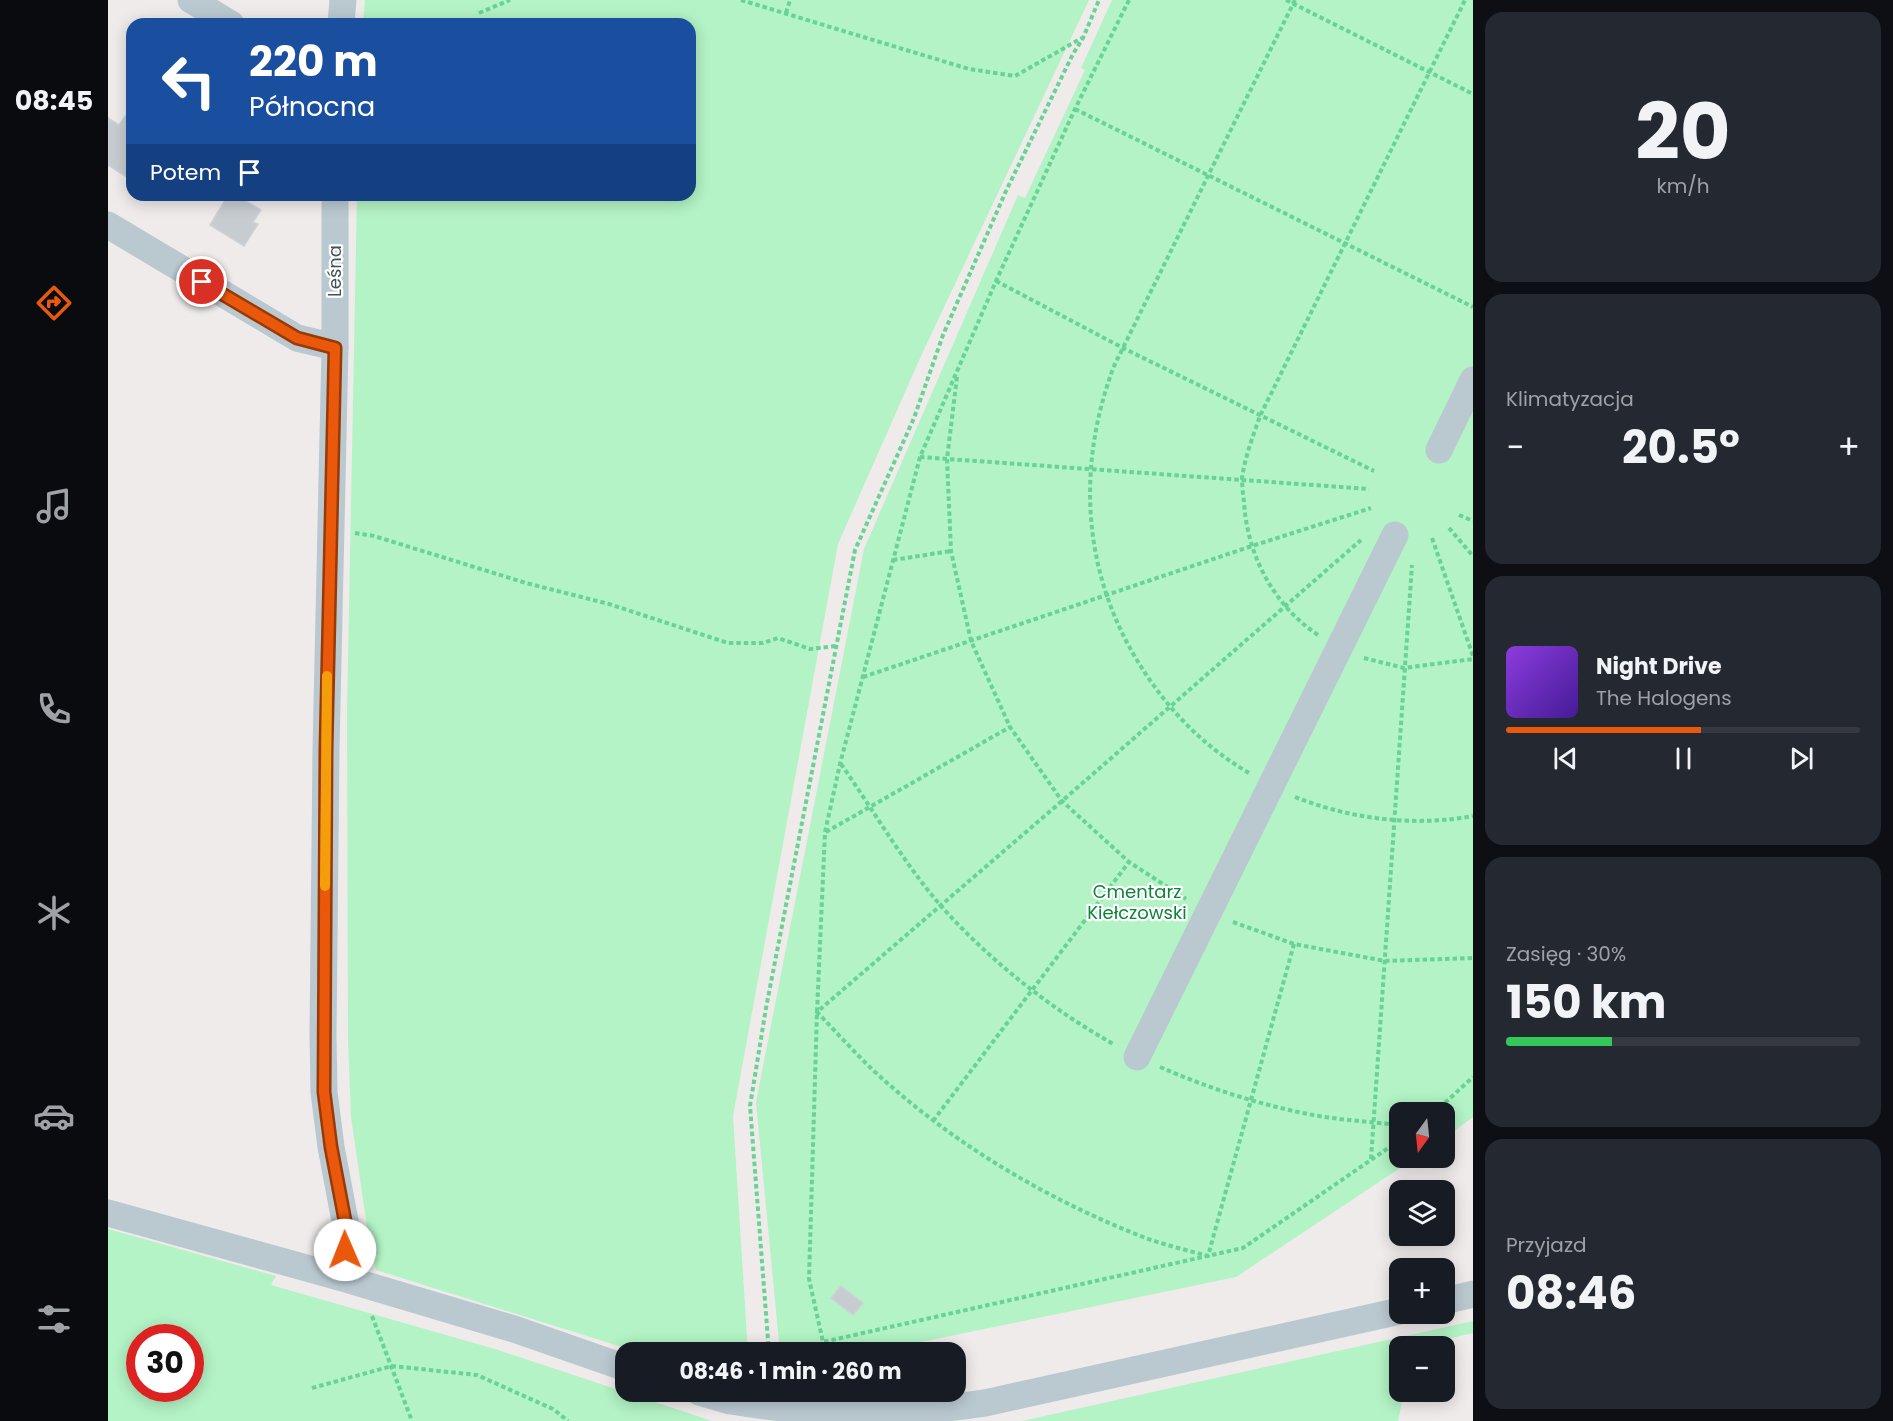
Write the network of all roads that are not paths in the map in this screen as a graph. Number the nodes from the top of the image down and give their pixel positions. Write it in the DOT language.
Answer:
graph roads {
  1 [pos="191,0"];
  2 [pos="343,0"];
  3 [pos="221,18"];
  4 [pos="342,18"];
  5 [pos="335,201"];
  6 [pos="108,225"];
  7 [pos="335,348"];
  8 [pos="1473,380"];
  9 [pos="1438,450"];
  10 [pos="1395,535"];
  11 [pos="1137,1057"];
  12 [pos="108,1213"];
  13 [pos="339,1277"];
  14 [pos="1473,1294"];
  15 [pos="1455,1298"];
  16 [pos="1389,1313"];
  17 [pos="615,1364"];
  18 [pos="737,1402"];
  1 -- 3 [label="street"];
  2 -- 4 [label="street"];
  5 -- 7 [label="street, Leśna"];
  6 -- 7 [label="street"];
  7 -- 13 [label="street, Leśna"];
  8 -- 9 [label="street"];
  10 -- 11 [label="street"];
  12 -- 13 [label="street"];
  13 -- 17 [label="street"];
  14 -- 15 [label="street"];
  16 -- 18 [label="street"];
}
